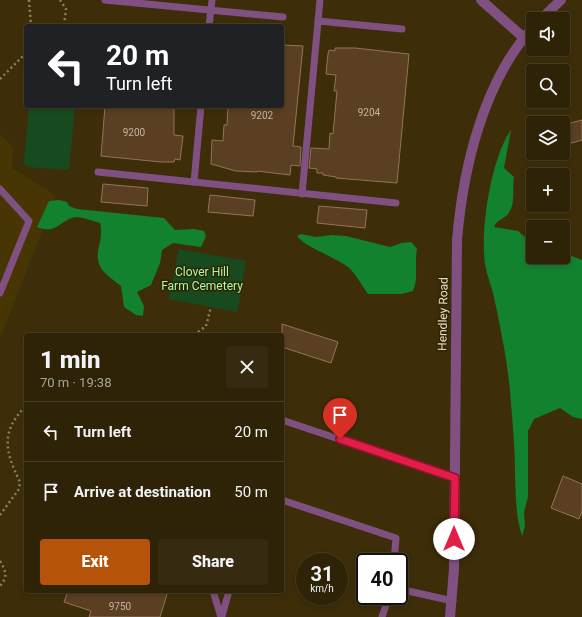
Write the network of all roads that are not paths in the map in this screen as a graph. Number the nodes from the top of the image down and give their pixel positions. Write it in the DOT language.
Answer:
graph roads {
  1 [pos="105,0"];
  2 [pos="212,0"];
  3 [pos="320,0"];
  4 [pos="480,0"];
  5 [pos="561,0"];
  6 [pos="210,10"];
  7 [pos="548,12"];
  8 [pos="283,17"];
  9 [pos="318,20"];
  10 [pos="209,24"];
  11 [pos="402,29"];
  12 [pos="524,38"];
  13 [pos="201,108"];
  14 [pos="98,172"];
  15 [pos="194,182"];
  16 [pos="0,189"];
  17 [pos="302,194"];
  18 [pos="396,203"];
  19 [pos="0,293"];
  20 [pos="284,421"];
  21 [pos="455,478"];
  22 [pos="284,501"];
  23 [pos="395,553"];
  24 [pos="408,591"];
  25 [pos="214,593"];
  26 [pos="228,593"];
  27 [pos="453,601"];
  28 [pos="386,605"];
  29 [pos="222,616"];
  30 [pos="382,617"];
  31 [pos="450,617"];
  1 -- 6 [label="lane"];
  2 -- 6 [label="lane"];
  3 -- 9 [label="lane"];
  4 -- 12 [label="street"];
  5 -- 7 [label="street"];
  6 -- 8 [label="lane"];
  6 -- 10 [label="lane"];
  9 -- 11 [label="lane"];
  9 -- 17 [label="lane"];
  12 -- 21 [label="street, Hendley Road"];
  13 -- 15 [label="lane"];
  14 -- 15 [label="lane"];
  15 -- 17 [label="lane"];
  16 -- 19 [label="lane"];
  17 -- 18 [label="lane"];
  20 -- 21 [label="lane"];
  21 -- 27 [label="street, Hendley Road"];
  22 -- 23 [label="lane"];
  24 -- 27 [label="lane"];
  25 -- 29 [label="lane"];
  26 -- 29 [label="lane"];
  27 -- 31 [label="street, Hendley Road"];
  28 -- 30 [label="lane"];
}
